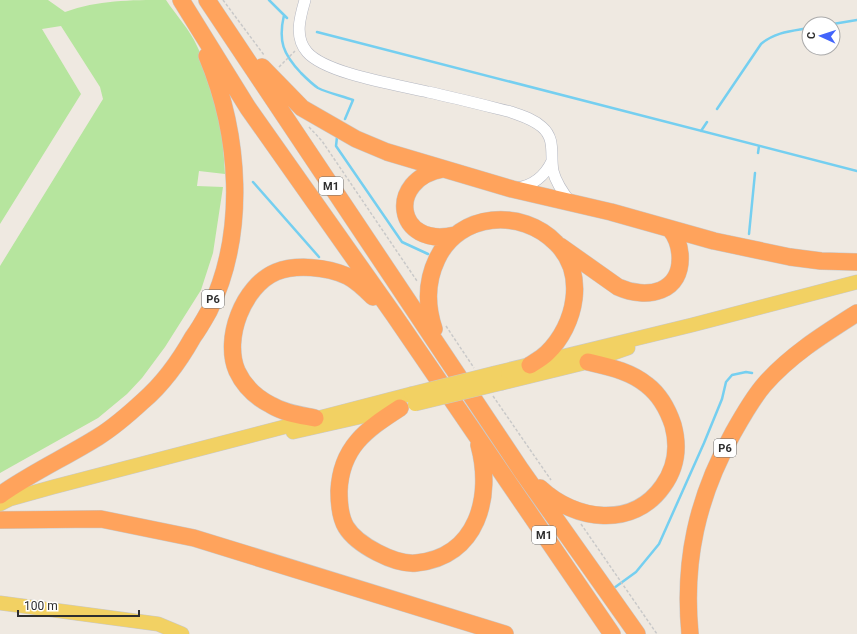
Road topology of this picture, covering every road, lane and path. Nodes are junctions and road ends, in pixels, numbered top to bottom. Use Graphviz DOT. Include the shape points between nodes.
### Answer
graph roads {
  1 [pos="207,0"];
  2 [pos="223,0"];
  3 [pos="305,0"];
  4 [pos="185,7"];
  5 [pos="223,24"];
  6 [pos="292,56"];
  7 [pos="266,59"];
  8 [pos="274,80"];
  9 [pos="306,123"];
  10 [pos="552,161"];
  11 [pos="443,169"];
  12 [pos="512,189"];
  13 [pos="571,202"];
  14 [pos="670,228"];
  15 [pos="455,235"];
  16 [pos="557,243"];
  17 [pos="857,262"];
  18 [pos="857,282"];
  19 [pos="427,296"];
  20 [pos="857,313"];
  21 [pos="394,315"];
  22 [pos="444,323"];
  23 [pos="692,325"];
  24 [pos="440,347"];
  25 [pos="588,362"];
  26 [pos="530,365"];
  27 [pos="475,369"];
  28 [pos="498,378"];
  29 [pos="492,395"];
  30 [pos="409,402"];
  31 [pos="314,418"];
  32 [pos="476,435"];
  33 [pos="223,444"];
  34 [pos="521,470"];
  35 [pos="554,484"];
  36 [pos="0,495"];
  37 [pos="0,504"];
  38 [pos="571,510"];
  39 [pos="0,520"];
  40 [pos="0,604"];
  41 [pos="182,634"];
  42 [pos="505,634"];
  43 [pos="612,634"];
  44 [pos="637,634"];
  45 [pos="657,634"];
  46 [pos="690,634"];
  1 -- 5 [label="highway, М1"];
  2 -- 7 [label="path"];
  3 -- 10 [label="street" via="299,18 302,43 307,52 318,61 338,69 511,112 529,119 542,127 549,136 553,147"];
  4 -- 21 [label="highway, М1" via="248,108"];
  4 -- 36 [label="highway, Р6" via="212,67 227,115 235,174 233,225 224,268 209,311 184,354 144,401 99,436"];
  5 -- 8 [label="highway"];
  5 -- 24 [label="highway, М1"];
  6 -- 8 [label="path" via="276,69 280,74"];
  8 -- 11 [label="highway" via="302,108 335,128 387,152"];
  9 -- 19 [label="path" via="322,141"];
  10 -- 12 [label="street" via="537,180"];
  10 -- 13 [label="street" via="556,182"];
  11 -- 12 [label="highway"];
  11 -- 15 [label="highway, Р6" via="430,172 414,182 407,193 405,213 414,230 422,235 442,238"];
  12 -- 13 [label="highway"];
  13 -- 14 [label="highway"];
  14 -- 16 [label="highway, Р6" via="679,246 680,260 676,276 668,286 644,294 618,287"];
  14 -- 17 [label="highway" via="790,257"];
  15 -- 16 [label="highway, Р6" via="474,224 495,220 510,221 525,224"];
  15 -- 19 [label="highway, Р6" via="445,245 434,264"];
  16 -- 26 [label="highway, Р6" via="573,276 574,302 570,318 556,343 547,354"];
  18 -- 23 [label="main road, Р6"];
  19 -- 24 [label="highway, Р6"];
  20 -- 46 [label="highway, Р6" via="793,356 764,385 743,414 721,455 707,487 694,530 689,570"];
  21 -- 31 [label="highway, Р6" via="355,281 333,271 287,269 275,272 256,287 243,307 234,335 234,360 237,372 255,394 272,406 287,413"];
  21 -- 32 [label="highway, М1"];
  22 -- 27 [label="path"];
  23 -- 25 [label="main road, Р6"];
  23 -- 26 [label="main road, Р6"];
  24 -- 34 [label="highway, М1"];
  25 -- 28 [label="main road, Р6"];
  25 -- 38 [label="highway, Р6" via="617,368 647,384 656,392 671,420 677,444 676,458 674,468 665,484 641,507 616,515"];
  26 -- 28 [label="main road, Р6"];
  28 -- 30 [label="main road, Р6, bridge"];
  29 -- 35 [label="path"];
  30 -- 31 [label="main road, Р6"];
  30 -- 32 [label="highway, Р6" via="378,422 358,440 345,461 340,476 340,508 346,526 356,539 385,556 415,564 431,561 446,555 472,530 482,503 483,487 484,463"];
  30 -- 33 [label="main road, Р6" via="308,430"];
  31 -- 33 [label="main road, Р6"];
  32 -- 43 [label="highway, М1"];
  33 -- 37 [label="main road, Р6" via="53,487"];
  34 -- 38 [label="highway, Р6" via="555,500"];
  34 -- 44 [label="highway, М1"];
  38 -- 45 [label="path"];
  39 -- 42 [label="highway" via="101,519 194,538"];
  40 -- 41 [label="main road" via="158,624"];
}
